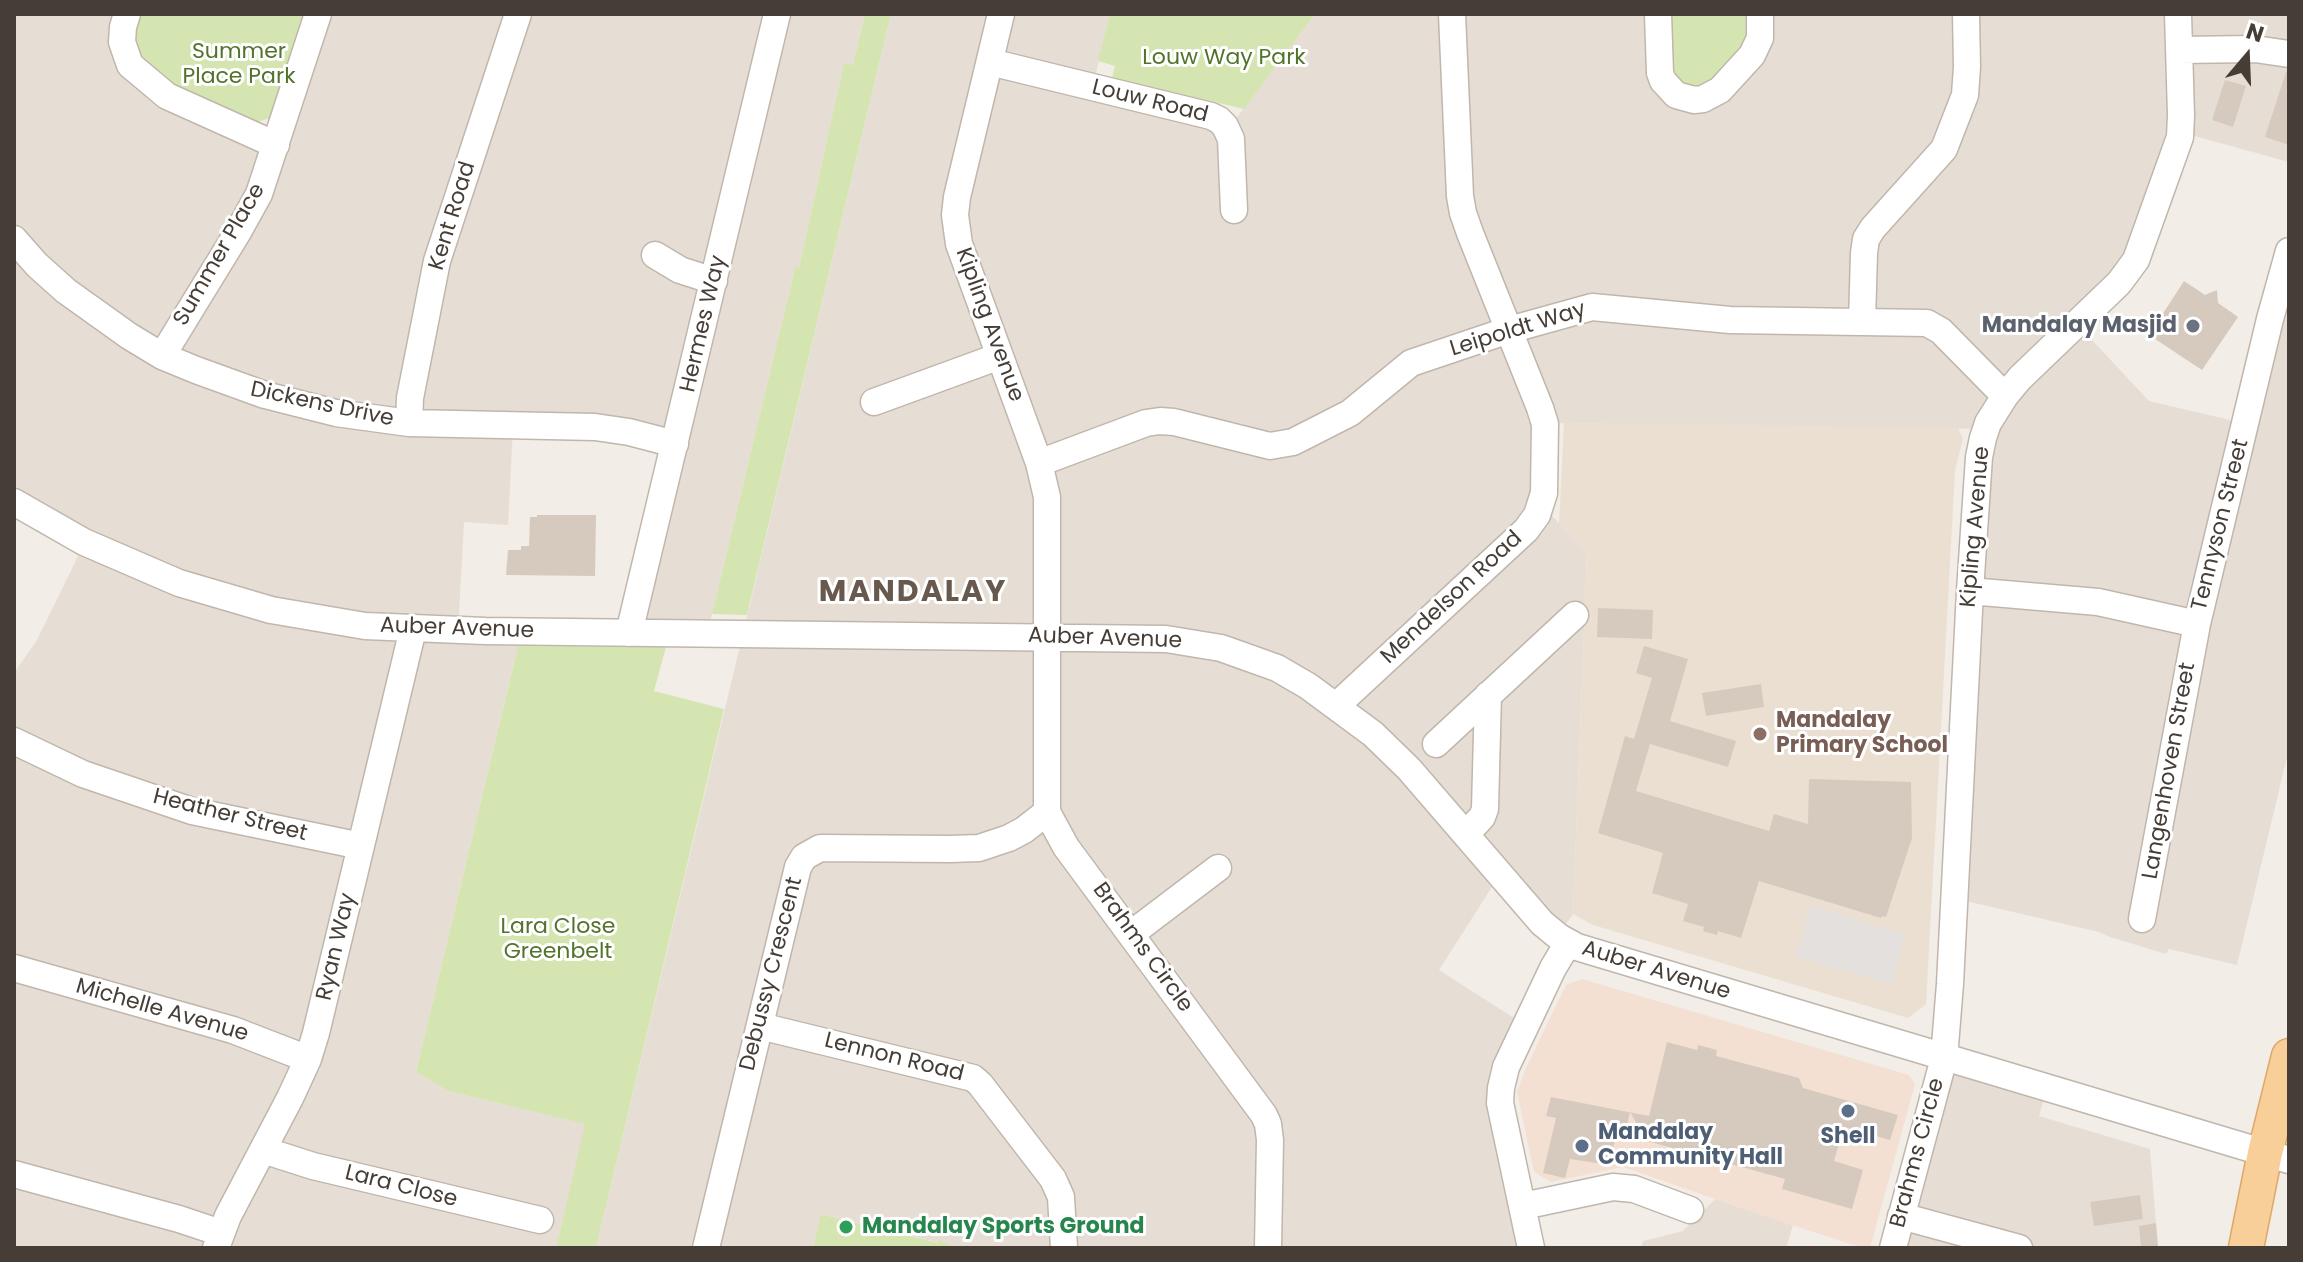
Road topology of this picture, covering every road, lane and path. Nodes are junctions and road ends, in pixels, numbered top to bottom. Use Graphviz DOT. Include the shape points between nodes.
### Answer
graph roads {
  1 [pos="127,14"];
  2 [pos="318,14"];
  3 [pos="518,14"];
  4 [pos="777,14"];
  5 [pos="1001,14"];
  6 [pos="1452,14"];
  7 [pos="1658,14"];
  8 [pos="1760,14"];
  9 [pos="1966,14"];
  10 [pos="2178,14"];
  11 [pos="2179,50"];
  12 [pos="2289,54"];
  13 [pos="990,62"];
  14 [pos="276,145"];
  15 [pos="1234,210"];
  16 [pos="14,239"];
  17 [pos="2289,251"];
  18 [pos="655,255"];
  19 [pos="714,281"];
  20 [pos="1862,322"];
  21 [pos="1509,330"];
  22 [pos="162,356"];
  23 [pos="1000,356"];
  24 [pos="2005,396"];
  25 [pos="874,402"];
  26 [pos="409,423"];
  27 [pos="675,444"];
  28 [pos="1039,463"];
  29 [pos="14,502"];
  30 [pos="1970,591"];
  31 [pos="1575,615"];
  32 [pos="2197,624"];
  33 [pos="413,629"];
  34 [pos="629,633"];
  35 [pos="1046,637"];
  36 [pos="1488,695"];
  37 [pos="1336,706"];
  38 [pos="14,741"];
  39 [pos="1436,744"];
  40 [pos="1047,812"];
  41 [pos="1466,834"];
  42 [pos="361,846"];
  43 [pos="1218,868"];
  44 [pos="2142,919"];
  45 [pos="1131,934"];
  46 [pos="1568,943"];
  47 [pos="14,968"];
  48 [pos="760,1026"];
  49 [pos="2289,1056"];
  50 [pos="1944,1058"];
  51 [pos="308,1059"];
  52 [pos="263,1150"];
  53 [pos="2277,1157"];
  54 [pos="14,1174"];
  55 [pos="1523,1206"];
  56 [pos="1690,1210"];
  57 [pos="1901,1216"];
  58 [pos="540,1220"];
  59 [pos="218,1240"];
  60 [pos="706,1248"];
  61 [pos="1064,1248"];
  62 [pos="1268,1248"];
  63 [pos="1531,1248"];
  64 [pos="1893,1248"];
  65 [pos="2019,1248"];
  66 [pos="2246,1248"];
  1 -- 14 [label="street" via="122,42 130,65 167,96"];
  2 -- 14 [label="street, Summer Place"];
  3 -- 26 [label="street, Kent Road" via="437,261"];
  4 -- 19 [label="street, Hermes Way"];
  5 -- 13 [label="street, Kipling Avenue"];
  6 -- 21 [label="street, Mendelson Road" via="1460,196"];
  7 -- 8 [label="street" via="1663,81 1676,95 1694,100 1720,90 1752,55 1760,38"];
  9 -- 20 [label="street" via="1965,95 1944,149 1866,239"];
  10 -- 11 [label="street, Kipling Avenue"];
  11 -- 12 [label="street"];
  11 -- 24 [label="street, Kipling Avenue" via="2180,137 2136,260"];
  13 -- 15 [label="street, Louw Road" via="1219,120 1231,139"];
  13 -- 23 [label="street, Kipling Avenue" via="955,215 959,244"];
  14 -- 22 [label="street, Summer Place" via="251,208"];
  16 -- 22 [label="street, Dickens Drive" via="66,291"];
  17 -- 32 [label="street, Tennyson Street"];
  18 -- 19 [label="street"];
  19 -- 27 [label="street, Hermes Way"];
  20 -- 21 [label="street, Leipoldt Way" via="1730,320 1592,307"];
  20 -- 24 [label="street, Leipoldt Way" via="1932,325"];
  21 -- 28 [label="street, Leipoldt Way" via="1411,363 1350,413 1293,442 1270,446 1160,421"];
  21 -- 37 [label="street, Mendelson Road" via="1545,424 1544,493 1537,515"];
  22 -- 26 [label="street, Dickens Drive" via="288,401"];
  23 -- 25 [label="street"];
  23 -- 28 [label="street, Kipling Avenue"];
  24 -- 30 [label="street, Kipling Avenue" via="1988,423 1979,457"];
  26 -- 27 [label="street, Dickens Drive" via="595,427"];
  27 -- 34 [label="street, Hermes Way"];
  28 -- 35 [label="street, Kipling Avenue" via="1048,514"];
  29 -- 33 [label="street, Auber Avenue" via="109,554 210,593 318,619"];
  30 -- 32 [label="street, Tennyson Street" via="2098,602"];
  30 -- 50 [label="street, Kipling Avenue"];
  31 -- 36 [label="street"];
  32 -- 44 [label="street, Langenhoven Street"];
  33 -- 34 [label="street, Auber Avenue"];
  33 -- 42 [label="street, Ryan Way"];
  34 -- 35 [label="street, Auber Avenue"];
  35 -- 37 [label="street, Auber Avenue" via="1166,639 1221,648 1277,668"];
  35 -- 40 [label="street, Brahms Circle"];
  36 -- 39 [label="street"];
  36 -- 41 [label="street" via="1485,809"];
  37 -- 41 [label="street, Auber Avenue" via="1409,769"];
  38 -- 42 [label="street, Heather Street" via="83,774 192,811"];
  40 -- 45 [label="street, Brahms Circle" via="1066,847"];
  40 -- 48 [label="street, Debussy Crescent" via="1009,838 979,848 826,847 808,852 798,867"];
  41 -- 46 [label="street, Auber Avenue" via="1542,923"];
  42 -- 51 [label="street, Ryan Way"];
  43 -- 45 [label="street"];
  45 -- 62 [label="street, Brahms Circle" via="1268,1124"];
  46 -- 50 [label="street, Auber Avenue"];
  46 -- 55 [label="street" via="1503,1078 1500,1103"];
  47 -- 51 [label="street, Michelle Avenue" via="233,1030"];
  48 -- 60 [label="street, Debussy Crescent"];
  48 -- 61 [label="street, Lennon Road" via="973,1078 1053,1179 1061,1197"];
  49 -- 53 [label="main road"];
  50 -- 53 [label="street, Auber Avenue"];
  50 -- 57 [label="street, Brahms Circle"];
  51 -- 52 [label="street, Ryan Way"];
  52 -- 58 [label="street, Lara Close"];
  52 -- 59 [label="street, Ryan Way"];
  53 -- 66 [label="main road"];
  54 -- 59 [label="street" via="179,1219"];
  55 -- 56 [label="street" via="1613,1187 1634,1189"];
  55 -- 63 [label="street"];
  57 -- 64 [label="street, Brahms Circle"];
  57 -- 65 [label="street"];
}
